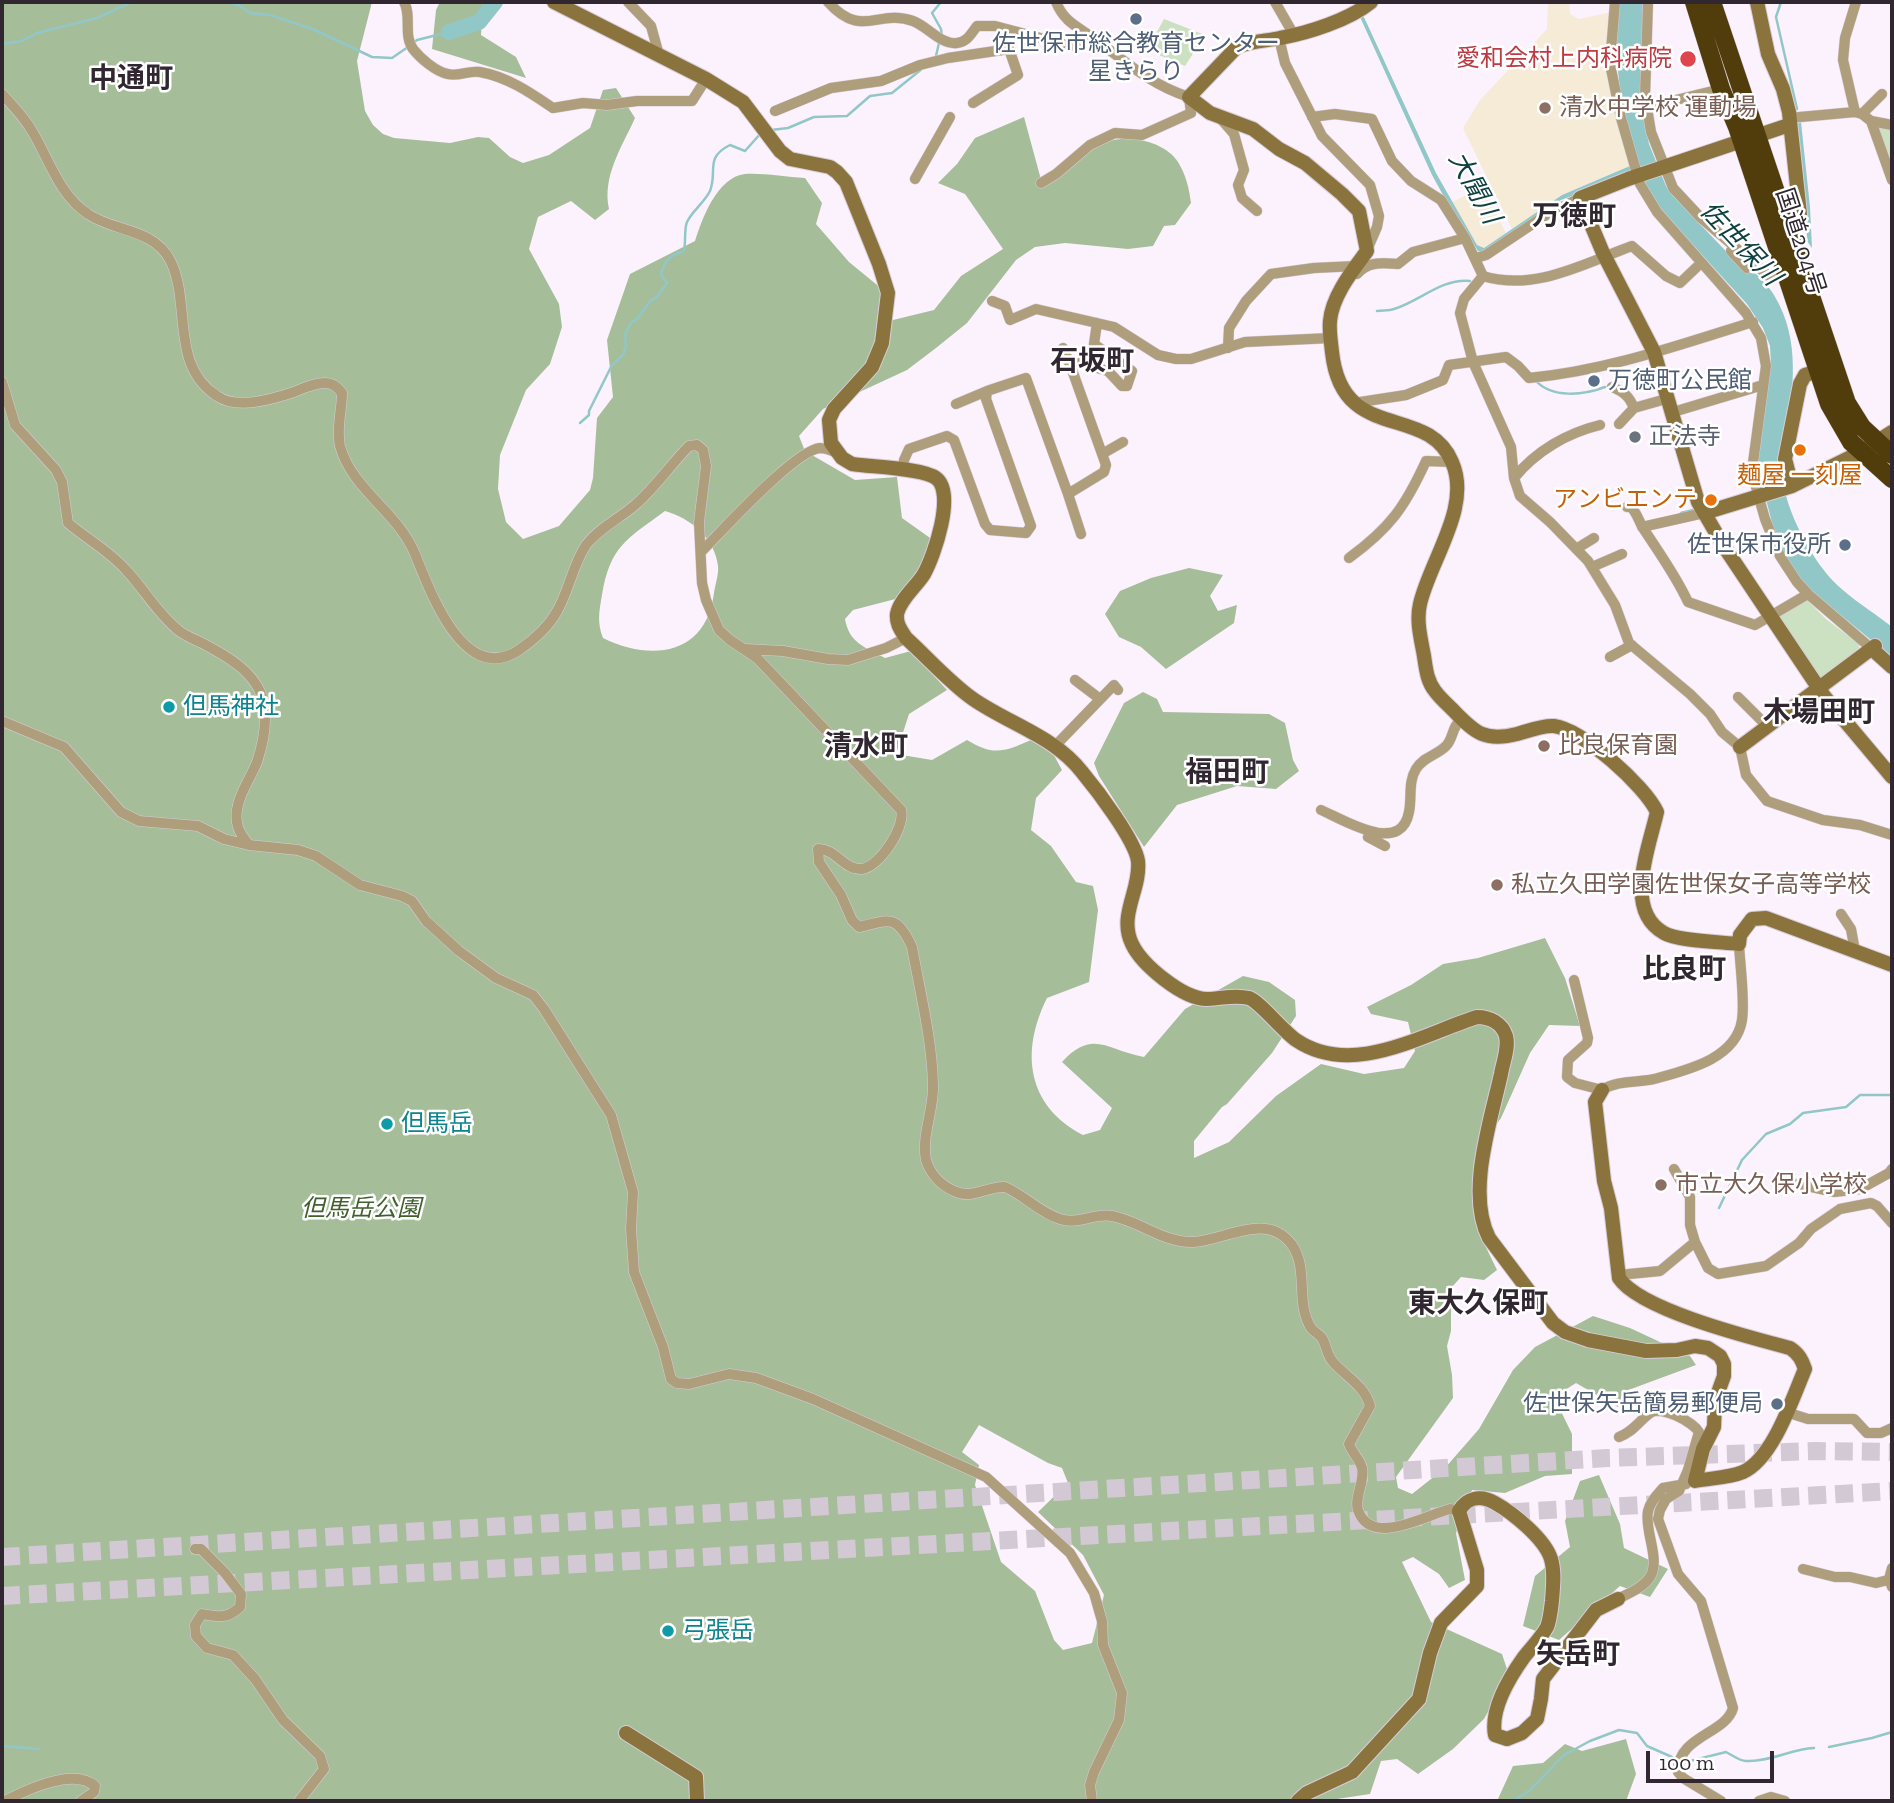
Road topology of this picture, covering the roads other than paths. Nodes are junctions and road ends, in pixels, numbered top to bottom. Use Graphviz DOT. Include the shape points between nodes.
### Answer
graph roads {
  1 [pos="404,2"];
  2 [pos="554,2"];
  3 [pos="628,2"];
  4 [pos="828,2"];
  5 [pos="1056,2"];
  6 [pos="1275,2"];
  7 [pos="1371,2"];
  8 [pos="1615,2"];
  9 [pos="1648,2"];
  10 [pos="1694,2"];
  11 [pos="1712,2"];
  12 [pos="1856,2"];
  13 [pos="1760,3"];
  14 [pos="1092,37"];
  15 [pos="1287,37"];
  16 [pos="659,55"];
  17 [pos="706,79"];
  18 [pos="1721,89"];
  19 [pos="2,94"];
  20 [pos="1882,94"];
  21 [pos="1189,97"];
  22 [pos="973,103"];
  23 [pos="1647,107"];
  24 [pos="775,111"];
  25 [pos="1218,116"];
  26 [pos="1862,116"];
  27 [pos="950,117"];
  28 [pos="1312,117"];
  29 [pos="1789,121"];
  30 [pos="1892,125"];
  31 [pos="1750,139"];
  32 [pos="1664,167"];
  33 [pos="1636,170"];
  34 [pos="915,179"];
  35 [pos="1892,180"];
  36 [pos="1041,183"];
  37 [pos="1580,198"];
  38 [pos="1257,211"];
  39 [pos="1787,221"];
  40 [pos="1465,238"];
  41 [pos="1727,242"];
  42 [pos="1367,251"];
  43 [pos="1605,257"];
  44 [pos="1476,258"];
  45 [pos="1701,263"];
  46 [pos="1356,266"];
  47 [pos="1747,268"];
  48 [pos="1785,275"];
  49 [pos="1483,276"];
  50 [pos="1348,279"];
  51 [pos="992,301"];
  52 [pos="1753,322"];
  53 [pos="1097,323"];
  54 [pos="1331,338"];
  55 [pos="1063,348"];
  56 [pos="1228,348"];
  57 [pos="1654,352"];
  58 [pos="1473,362"];
  59 [pos="1071,368"];
  60 [pos="1818,371"];
  61 [pos="2,382"];
  62 [pos="1763,386"];
  63 [pos="1612,387"];
  64 [pos="987,391"];
  65 [pos="1354,403"];
  66 [pos="956,404"];
  67 [pos="1668,406"];
  68 [pos="1634,408"];
  69 [pos="1619,424"];
  70 [pos="1600,425"];
  71 [pos="1886,436"];
  72 [pos="1123,442"];
  73 [pos="836,452"];
  74 [pos="1861,452"];
  75 [pos="1102,454"];
  76 [pos="1892,455"];
  77 [pos="1452,462"];
  78 [pos="903,470"];
  79 [pos="1514,478"];
  80 [pos="1892,479"];
  81 [pos="1789,487"];
  82 [pos="1068,494"];
  83 [pos="1763,496"];
  84 [pos="1627,507"];
  85 [pos="1704,513"];
  86 [pos="1642,527"];
  87 [pos="1081,534"];
  88 [pos="1594,538"];
  89 [pos="1576,549"];
  90 [pos="701,552"];
  91 [pos="1622,554"];
  92 [pos="1349,558"];
  93 [pos="1592,567"];
  94 [pos="1808,594"];
  95 [pos="1771,616"];
  96 [pos="906,638"];
  97 [pos="1632,645"];
  98 [pos="1874,647"];
  99 [pos="745,649"];
  100 [pos="1610,657"];
  101 [pos="1892,667"];
  102 [pos="1075,680"];
  103 [pos="1819,689"];
  104 [pos="1118,690"];
  105 [pos="1738,697"];
  106 [pos="1100,699"];
  107 [pos="1462,719"];
  108 [pos="2,721"];
  109 [pos="1768,727"];
  110 [pos="1055,746"];
  111 [pos="1740,747"];
  112 [pos="1892,777"];
  113 [pos="1321,810"];
  114 [pos="1370,831"];
  115 [pos="1892,835"];
  116 [pos="249,845"];
  117 [pos="1385,846"];
  118 [pos="1841,914"];
  119 [pos="1739,944"];
  120 [pos="1855,951"];
  121 [pos="1892,965"];
  122 [pos="1574,980"];
  123 [pos="1602,1090"];
  124 [pos="1892,1168"];
  125 [pos="1674,1169"];
  126 [pos="1798,1184"];
  127 [pos="1892,1223"];
  128 [pos="1695,1242"];
  129 [pos="1619,1275"];
  130 [pos="1786,1412"];
  131 [pos="1892,1428"];
  132 [pos="1619,1437"];
  133 [pos="1688,1483"];
  134 [pos="1459,1511"];
  135 [pos="195,1549"];
  136 [pos="1892,1568"];
  137 [pos="1803,1569"];
  138 [pos="1891,1582"];
  139 [pos="1618,1599"];
  140 [pos="626,1733"];
  141 [pos="5,1801"];
  142 [pos="82,1801"];
  143 [pos="299,1801"];
  144 [pos="697,1801"];
  145 [pos="1092,1801"];
  146 [pos="1298,1801"];
  147 [pos="1721,1801"];
  148 [pos="1759,1801"];
  149 [pos="1786,1801"];
  1 -- 17 [label="street" via="411,47 432,66 449,75 480,72 523,88 553,108 692,101"];
  2 -- 16 [label="street"];
  3 -- 16 [label="street" via="651,26"];
  4 -- 14 [label="street" via="858,23 895,18 913,21 955,44 967,40 977,26 995,26 1071,46"];
  5 -- 14 [label="street" via="1070,24"];
  6 -- 15 [label="street"];
  7 -- 15 [label="street" via="1358,13"];
  8 -- 33 [label="street" via="1610,64"];
  9 -- 23 [label="street"];
  10 -- 18 [label="highway, 国道204号"];
  11 -- 31 [label="highway, 国道204号"];
  12 -- 26 [label="street" via="1843,60"];
  13 -- 29 [label="street" via="1768,54 1783,89"];
  14 -- 21 [label="street" via="1150,81"];
  15 -- 21 [label="street" via="1237,47"];
  15 -- 28 [label="street" via="1285,63"];
  16 -- 17 [label="street"];
  17 -- 73 [label="street" via="743,102 790,159 837,172 846,182 879,264 888,293 882,343 872,367 829,420"];
  18 -- 23 [label="street"];
  18 -- 31 [label="highway, 国道204号"];
  19 -- 90 [label="street" via="23,116 64,190 88,214 154,241 168,256 176,274 189,360 202,383 217,397 244,403 324,383 342,393 340,444 347,466 399,527 440,611 478,655 504,657 528,644 555,616 587,545 608,523 635,506 689,446 697,445 703,450 706,466 699,522"];
  20 -- 26 [label="street"];
  21 -- 25 [label="street"];
  21 -- 36 [label="street" via="1191,113 1142,135 1115,133 1090,145"];
  22 -- 24 [label="street" via="1018,75 1009,50 937,61 881,81 831,88"];
  23 -- 32 [label="street"];
  25 -- 38 [label="street" via="1238,146 1244,170 1238,185 1242,198"];
  25 -- 42 [label="street" via="1253,129 1342,194 1359,211"];
  26 -- 29 [label="street"];
  26 -- 30 [label="street"];
  26 -- 35 [label="street"];
  27 -- 34 [label="street"];
  28 -- 40 [label="street" via="1335,114 1373,119 1392,161 1410,181 1441,200"];
  28 -- 42 [label="street" via="1322,136 1370,185 1379,216"];
  29 -- 31 [label="street"];
  29 -- 39 [label="street" via="1800,214"];
  31 -- 32 [label="street"];
  31 -- 39 [label="highway, 国道204号"];
  31 -- 48 [label="highway, 国道204号"];
  32 -- 33 [label="street"];
  32 -- 41 [label="street" via="1673,188"];
  33 -- 37 [label="street"];
  33 -- 45 [label="street" via="1657,212"];
  37 -- 43 [label="street"];
  37 -- 44 [label="street"];
  39 -- 71 [label="highway, 国道204号" via="1847,403 1862,426"];
  40 -- 44 [label="street"];
  40 -- 50 [label="street" via="1413,252 1398,264 1363,267 1352,281"];
  41 -- 47 [label="street"];
  41 -- 48 [label="street" via="1770,277"];
  42 -- 46 [label="street"];
  43 -- 45 [label="street" via="1632,246 1680,283"];
  43 -- 49 [label="street" via="1546,278"];
  43 -- 57 [label="street"];
  44 -- 49 [label="street"];
  45 -- 52 [label="street"];
  46 -- 50 [label="street"];
  46 -- 56 [label="street" via="1271,274 1229,328"];
  48 -- 60 [label="highway, 国道204号"];
  49 -- 58 [label="street" via="1464,299 1460,313"];
  50 -- 54 [label="street" via="1330,319"];
  51 -- 53 [label="street" via="1005,306 1010,320 1036,309"];
  52 -- 57 [label="street"];
  52 -- 62 [label="street" via="1766,366"];
  53 -- 56 [label="street" via="1114,327 1158,355 1176,359"];
  53 -- 59 [label="street" via="1094,344 1132,371 1124,391 1108,371 1079,363"];
  54 -- 56 [label="street" via="1245,342"];
  54 -- 65 [label="street" via="1334,368 1343,391"];
  55 -- 59 [label="street"];
  57 -- 58 [label="street" via="1597,368 1529,378 1506,358"];
  57 -- 67 [label="street"];
  58 -- 65 [label="street" via="1449,365 1443,380 1406,395"];
  58 -- 79 [label="street" via="1511,447"];
  59 -- 75 [label="street"];
  60 -- 74 [label="highway, 国道204号" via="1829,404"];
  60 -- 81 [label="street" via="1805,375 1800,384 1785,459"];
  61 -- 116 [label="street" via="15,425 62,482 68,523 127,570 180,632 230,658 259,690 264,737 239,801 237,826"];
  62 -- 67 [label="street"];
  62 -- 83 [label="street" via="1753,463 1754,480"];
  63 -- 68 [label="street" via="1623,391"];
  64 -- 66 [label="street"];
  64 -- 78 [label="street" via="1031,526 1026,533 990,530 985,524 954,440 947,436 909,449"];
  64 -- 82 [label="street" via="1026,377"];
  65 -- 77 [label="street" via="1427,433"];
  67 -- 68 [label="street"];
  67 -- 85 [label="street"];
  68 -- 69 [label="street"];
  70 -- 79 [label="street" via="1549,445"];
  71 -- 74 [label="street"];
  71 -- 76 [label="highway, 国道204号"];
  72 -- 75 [label="street"];
  73 -- 78 [label="street" via="852,464"];
  73 -- 90 [label="street" via="820,448 807,453"];
  74 -- 80 [label="highway, 国道204号"];
  74 -- 81 [label="street"];
  75 -- 82 [label="street" via="1104,472"];
  77 -- 92 [label="street" via="1426,461 1394,520"];
  77 -- 107 [label="street" via="1457,503 1420,603 1419,619 1428,680"];
  78 -- 96 [label="street" via="938,479 945,492 945,513 928,565 898,609 899,628"];
  79 -- 89 [label="street" via="1520,496"];
  81 -- 83 [label="street"];
  82 -- 87 [label="street"];
  83 -- 85 [label="street"];
  83 -- 94 [label="street" via="1765,519 1780,556"];
  84 -- 86 [label="street" via="1636,512"];
  85 -- 86 [label="street"];
  85 -- 95 [label="street"];
  86 -- 95 [label="street" via="1672,569 1688,602 1755,625"];
  88 -- 89 [label="street"];
  89 -- 93 [label="street"];
  90 -- 99 [label="street" via="704,591 714,620 719,630"];
  91 -- 93 [label="street"];
  93 -- 97 [label="street"];
  94 -- 95 [label="street"];
  94 -- 98 [label="street"];
  95 -- 103 [label="street"];
  96 -- 99 [label="street" via="848,660"];
  96 -- 110 [label="street" via="973,699"];
  97 -- 100 [label="street"];
  97 -- 111 [label="street" via="1690,694"];
  98 -- 101 [label="street"];
  98 -- 103 [label="street"];
  99 -- 134 [label="street" via="901,810 901,828 871,866 852,867 825,848 818,849 817,855 859,927 880,920 895,924 912,947 932,1056 934,1088 925,1156 929,1169 957,1193 969,1196 1005,1186 1062,1220 1110,1216 1166,1238 1191,1242 1247,1228 1282,1236 1298,1257 1311,1329 1323,1339 1325,1353 1367,1396 1370,1406 1349,1444 1362,1465 1357,1509 1364,1522 1374,1528 1391,1528 1450,1508"];
  102 -- 106 [label="street"];
  103 -- 109 [label="street"];
  103 -- 112 [label="street"];
  104 -- 106 [label="street" via="1114,685"];
  105 -- 109 [label="street"];
  106 -- 110 [label="street"];
  107 -- 114 [label="street" via="1444,749 1423,759 1415,769 1408,816 1402,825 1388,834"];
  107 -- 119 [label="street" via="1488,737 1552,726 1583,738 1644,791 1657,813 1642,881 1641,903 1647,918 1664,933 1677,937"];
  108 -- 116 [label="street" via="64,747 121,812 139,821 198,827"];
  109 -- 111 [label="street"];
  110 -- 133 [label="street" via="1083,772 1138,860 1126,921 1132,944 1151,969 1183,992 1205,999 1233,995 1252,999 1297,1041 1348,1056 1369,1055 1477,1017 1500,1026 1507,1047 1485,1143 1483,1225 1539,1305 1565,1332 1646,1351 1695,1346 1720,1356 1724,1376 1714,1427"];
  111 -- 115 [label="street" via="1746,775 1767,801"];
  113 -- 114 [label="street"];
  114 -- 117 [label="street" via="1370,840"];
  116 -- 145 [label="street" via="316,856 360,885 412,901 426,921 459,950 496,978 533,995 613,1123 633,1192 634,1272 671,1379 689,1384 729,1374 756,1378 837,1410 986,1477 1070,1553 1094,1592 1103,1645 1122,1693 1119,1720 1090,1785"];
  118 -- 120 [label="street" via="1852,929"];
  119 -- 120 [label="street" via="1745,926 1759,917"];
  119 -- 123 [label="street" via="1742,1018 1731,1047 1685,1070 1612,1083"];
  120 -- 121 [label="street"];
  122 -- 123 [label="street" via="1588,1038 1568,1060 1567,1077"];
  123 -- 129 [label="street" via="1595,1102"];
  124 -- 126 [label="street" via="1860,1189 1834,1192"];
  125 -- 128 [label="street" via="1690,1197"];
  127 -- 128 [label="street" via="1871,1203 1840,1209 1766,1266 1718,1274 1708,1268"];
  128 -- 129 [label="street" via="1660,1271"];
  129 -- 130 [label="street" via="1636,1295 1798,1353 1805,1370"];
  130 -- 131 [label="street" via="1808,1419 1854,1419 1867,1433"];
  130 -- 133 [label="street" via="1755,1464 1743,1472"];
  132 -- 133 [label="street" via="1631,1433 1656,1411 1692,1424 1699,1432"];
  133 -- 139 [label="street" via="1663,1488 1652,1501 1648,1518 1652,1575"];
  133 -- 147 [label="street" via="1666,1499 1658,1519 1678,1574 1701,1601 1733,1708 1731,1715 1694,1741 1680,1758 1678,1772"];
  134 -- 139 [label="street" via="1464,1502 1476,1498 1502,1507 1531,1531 1550,1555 1553,1569 1547,1627 1503,1695 1493,1723 1495,1735 1507,1739 1537,1719 1543,1679 1596,1610"];
  134 -- 146 [label="street" via="1477,1570 1477,1586 1441,1623 1419,1699 1352,1772"];
  135 -- 143 [label="street" via="201,1549 241,1594 240,1606 233,1614 224,1618 202,1614 195,1625 196,1636 207,1648 233,1655 283,1720 320,1756 324,1769"];
  136 -- 138 [label="street"];
  137 -- 138 [label="street"];
  140 -- 144 [label="street" via="696,1776"];
  141 -- 142 [label="street" via="38,1786 75,1778 94,1786"];
  148 -- 149 [label="street" via="1771,1797"];
}
